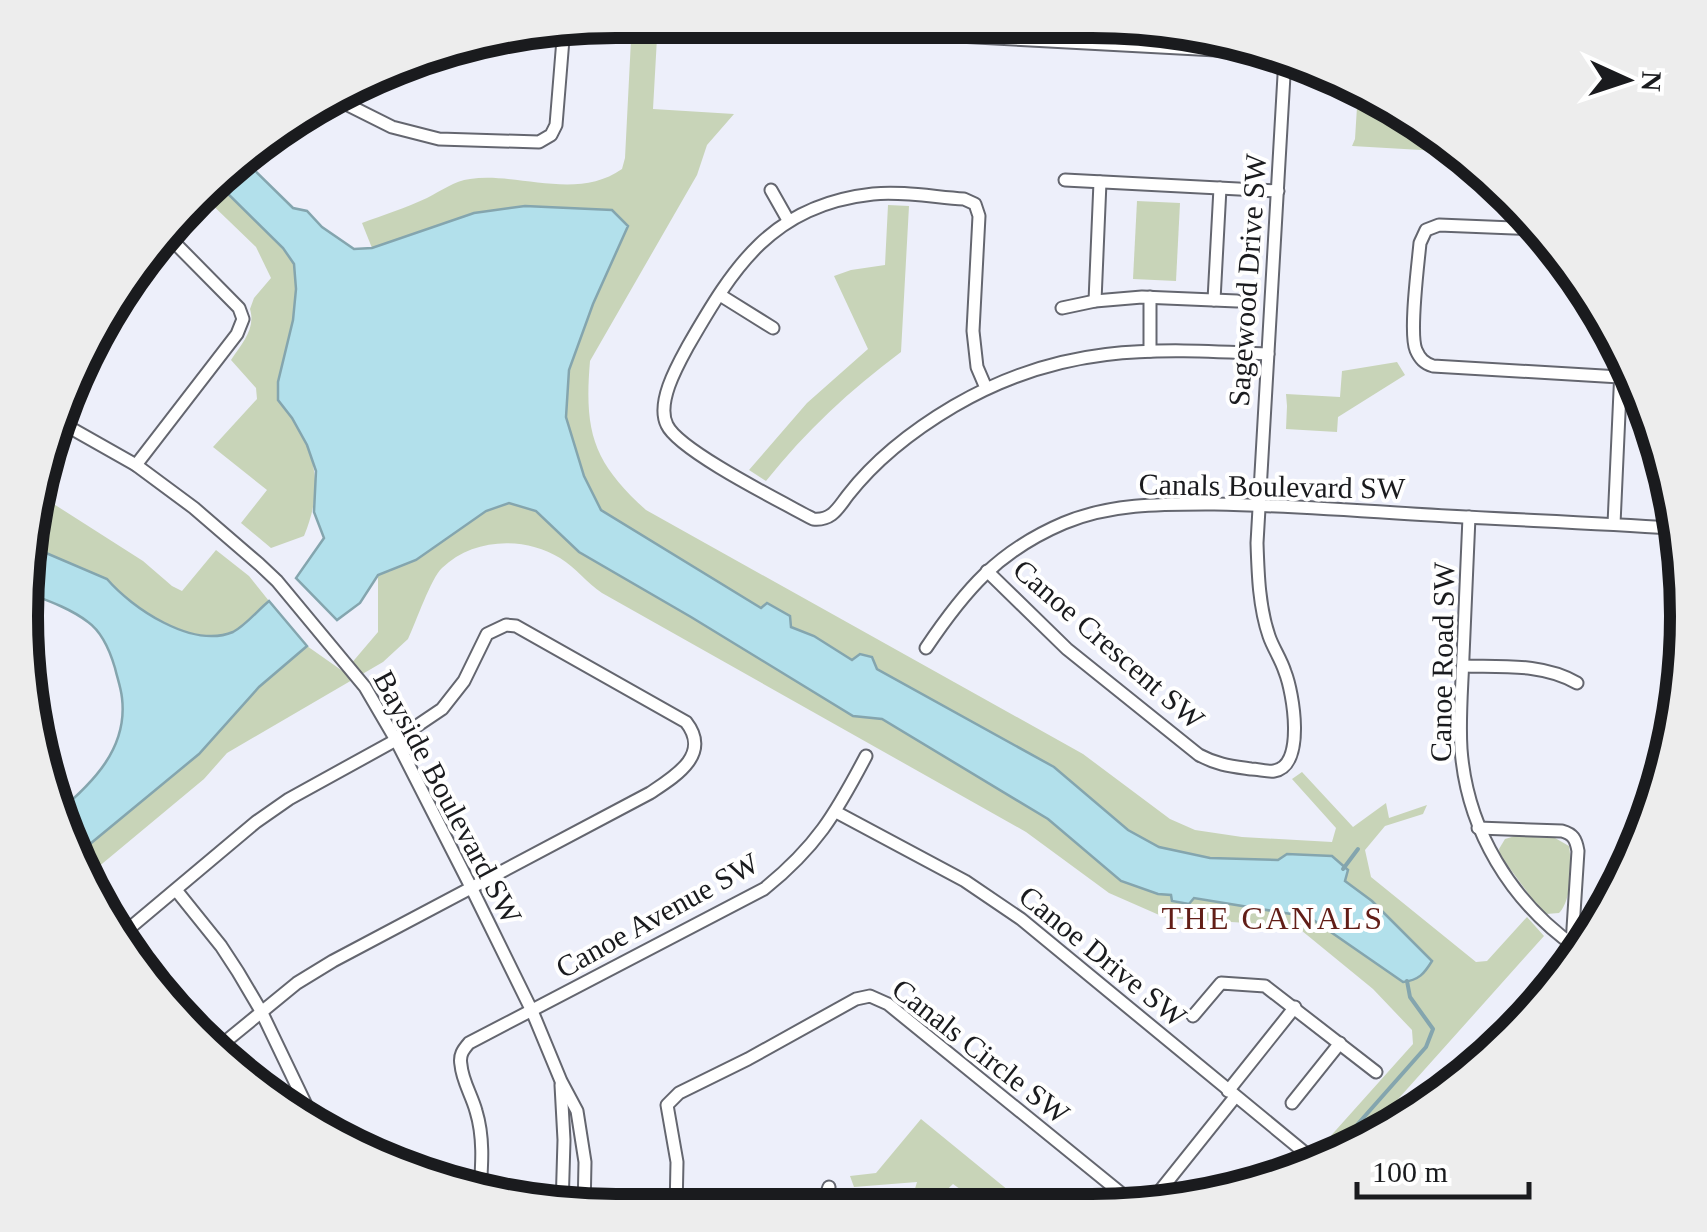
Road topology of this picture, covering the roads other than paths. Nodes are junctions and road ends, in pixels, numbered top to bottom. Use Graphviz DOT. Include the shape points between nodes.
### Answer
graph roads {
  1 [pos="1009,38"];
  2 [pos="1121,39"];
  3 [pos="563,40"];
  4 [pos="1120,44"];
  5 [pos="1204,49"];
  6 [pos="1284,71"];
  7 [pos="347,104"];
  8 [pos="1064,180"];
  9 [pos="1100,182"];
  10 [pos="1220,188"];
  11 [pos="771,190"];
  12 [pos="1278,192"];
  13 [pos="788,220"];
  14 [pos="1520,228"];
  15 [pos="175,243"];
  16 [pos="720,295"];
  17 [pos="1150,297"];
  18 [pos="1214,300"];
  19 [pos="1095,301"];
  20 [pos="1237,301"];
  21 [pos="1062,308"];
  22 [pos="773,328"];
  23 [pos="1150,350"];
  24 [pos="1268,354"];
  25 [pos="1615,373"];
  26 [pos="1620,382"];
  27 [pos="986,388"];
  28 [pos="69,427"];
  29 [pos="136,465"];
  30 [pos="1258,504"];
  31 [pos="1469,517"];
  32 [pos="1614,524"];
  33 [pos="1663,527"];
  34 [pos="987,571"];
  35 [pos="926,648"];
  36 [pos="1462,666"];
  37 [pos="1577,682"];
  38 [pos="396,740"];
  39 [pos="866,756"];
  40 [pos="836,812"];
  41 [pos="1478,828"];
  42 [pos="471,887"];
  43 [pos="176,890"];
  44 [pos="130,928"];
  45 [pos="1575,931"];
  46 [pos="1569,942"];
  47 [pos="1296,1007"];
  48 [pos="261,1011"];
  49 [pos="532,1011"];
  50 [pos="1193,1016"];
  51 [pos="225,1042"];
  52 [pos="1340,1043"];
  53 [pos="1376,1072"];
  54 [pos="561,1081"];
  55 [pos="1232,1094"];
  56 [pos="304,1103"];
  57 [pos="1292,1104"];
  58 [pos="1305,1153"];
  59 [pos="481,1178"];
  60 [pos="829,1186"];
  61 [pos="1160,1191"];
  62 [pos="562,1192"];
  63 [pos="584,1193"];
  64 [pos="1121,1193"];
  65 [pos="676,1194"];
  66 [pos="826,1194"];
  1 -- 4 [label="street"];
  2 -- 4 [label="street"];
  3 -- 7 [label="street" via="556,125 540,142 439,139 392,127"];
  4 -- 5 [label="street"];
  6 -- 12 [label="street, Sagewood Drive SW"];
  8 -- 9 [label="street"];
  9 -- 10 [label="street"];
  9 -- 19 [label="street"];
  10 -- 12 [label="street"];
  10 -- 18 [label="street"];
  11 -- 13 [label="street"];
  12 -- 24 [label="street, Sagewood Drive SW"];
  13 -- 16 [label="street"];
  13 -- 27 [label="street" via="874,194 976,204 973,331 976,367"];
  14 -- 25 [label="street" via="1426,230 1413,339 1420,358 1433,366"];
  15 -- 29 [label="street" via="240,308 243,319"];
  16 -- 22 [label="street"];
  16 -- 27 [label="street" via="675,369 666,394 667,426 687,446 813,519 832,516 880,461"];
  17 -- 18 [label="street"];
  17 -- 19 [label="street"];
  17 -- 23 [label="street"];
  18 -- 20 [label="street"];
  19 -- 21 [label="street"];
  23 -- 24 [label="street"];
  23 -- 27 [label="street" via="1084,356"];
  24 -- 30 [label="street, Sagewood Drive SW"];
  26 -- 32 [label="street"];
  28 -- 29 [label="street, Bayside Boulevard SW"];
  29 -- 38 [label="street, Bayside Boulevard SW" via="277,581 365,687"];
  30 -- 31 [label="street, Canals Boulevard SW"];
  30 -- 34 [label="street, Canals Boulevard SW" via="1108,510 1066,522"];
  30 -- 34 [label="street, Canoe Crescent SW" via="1259,587 1268,635 1293,697 1292,751 1274,771 1218,765 1199,755 1066,649"];
  31 -- 32 [label="street, Canals Boulevard SW"];
  31 -- 36 [label="street, Canoe Road SW"];
  32 -- 33 [label="street, Canals Boulevard SW"];
  34 -- 35 [label="street, Canals Boulevard SW"];
  36 -- 37 [label="street" via="1541,669"];
  36 -- 41 [label="street, Canoe Road SW" via="1462,751"];
  38 -- 42 [label="street, Bayside Boulevard SW"];
  38 -- 42 [label="street" via="442,709 487,634 506,626 692,730 690,762 672,778"];
  38 -- 43 [label="street" via="256,822"];
  39 -- 40 [label="street, Canoe Avenue SW"];
  40 -- 49 [label="street, Canoe Avenue SW" via="814,843 764,889"];
  40 -- 55 [label="street, Canoe Drive SW" via="1022,919"];
  41 -- 45 [label="street" via="1562,831 1576,840"];
  41 -- 46 [label="street, Canoe Road SW" via="1530,908"];
  42 -- 48 [label="street" via="333,961"];
  42 -- 49 [label="street, Bayside Boulevard SW"];
  43 -- 44 [label="street"];
  43 -- 48 [label="street"];
  47 -- 50 [label="street" via="1265,986 1222,983"];
  47 -- 52 [label="street"];
  47 -- 55 [label="street"];
  48 -- 51 [label="street"];
  48 -- 56 [label="street"];
  49 -- 54 [label="street, Bayside Boulevard SW"];
  49 -- 59 [label="street, Canoe Avenue SW" via="461,1054 481,1133"];
  52 -- 53 [label="street"];
  52 -- 57 [label="street"];
  54 -- 62 [label="street, Bayside Boulevard SW"];
  54 -- 63 [label="street, Bayside Boulevard SW" via="582,1132"];
  55 -- 58 [label="street, Canoe Drive SW"];
  55 -- 61 [label="street"];
  60 -- 66 [label="street"];
  64 -- 65 [label="street, Canals Circle SW" via="870,996 667,1105"];
}
